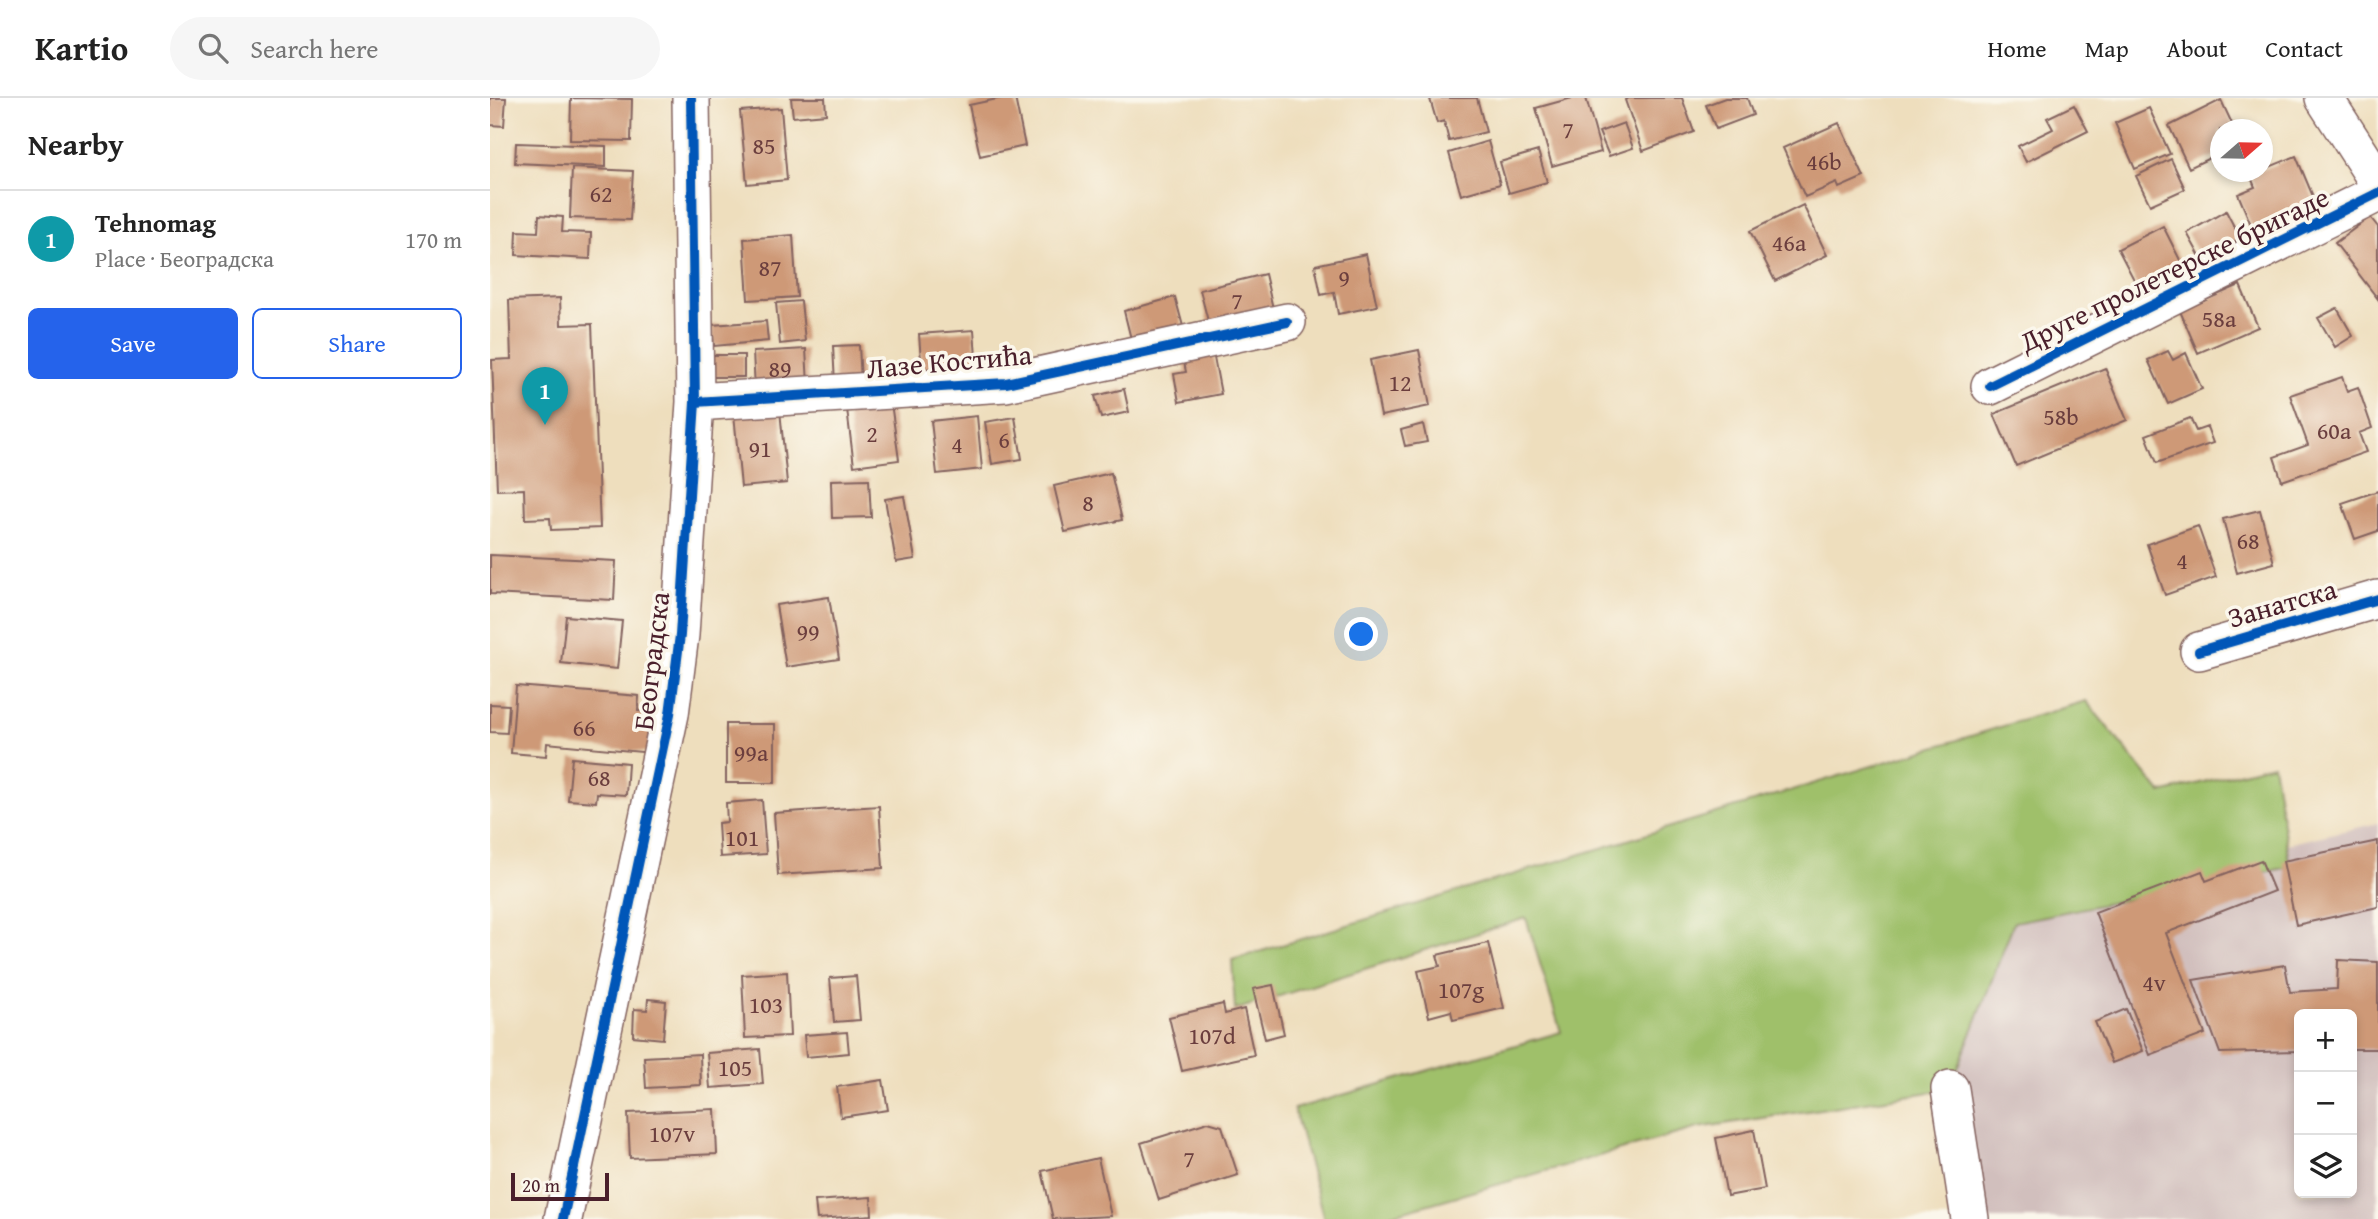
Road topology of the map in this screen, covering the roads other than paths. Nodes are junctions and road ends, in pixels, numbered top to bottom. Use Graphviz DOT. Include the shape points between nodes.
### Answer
graph roads {
  1 [pos="691,98"];
  2 [pos="2324,98"];
  3 [pos="2378,181"];
  4 [pos="2378,193"];
  5 [pos="1287,321"];
  6 [pos="1990,386"];
  7 [pos="695,401"];
  8 [pos="2378,599"];
  9 [pos="2199,651"];
  10 [pos="1950,1089"];
  11 [pos="563,1219"];
  12 [pos="1970,1219"];
  1 -- 7 [label="street, Београдска"];
  2 -- 3 [label="street"];
  4 -- 6 [label="street, Друге пролетерске бригаде"];
  5 -- 7 [label="street, Лазе Костића" via="1006,383"];
  7 -- 11 [label="street, Београдска" via="680,635 670,715"];
  8 -- 9 [label="street, Занатска"];
  10 -- 12 [label="street"];
}
